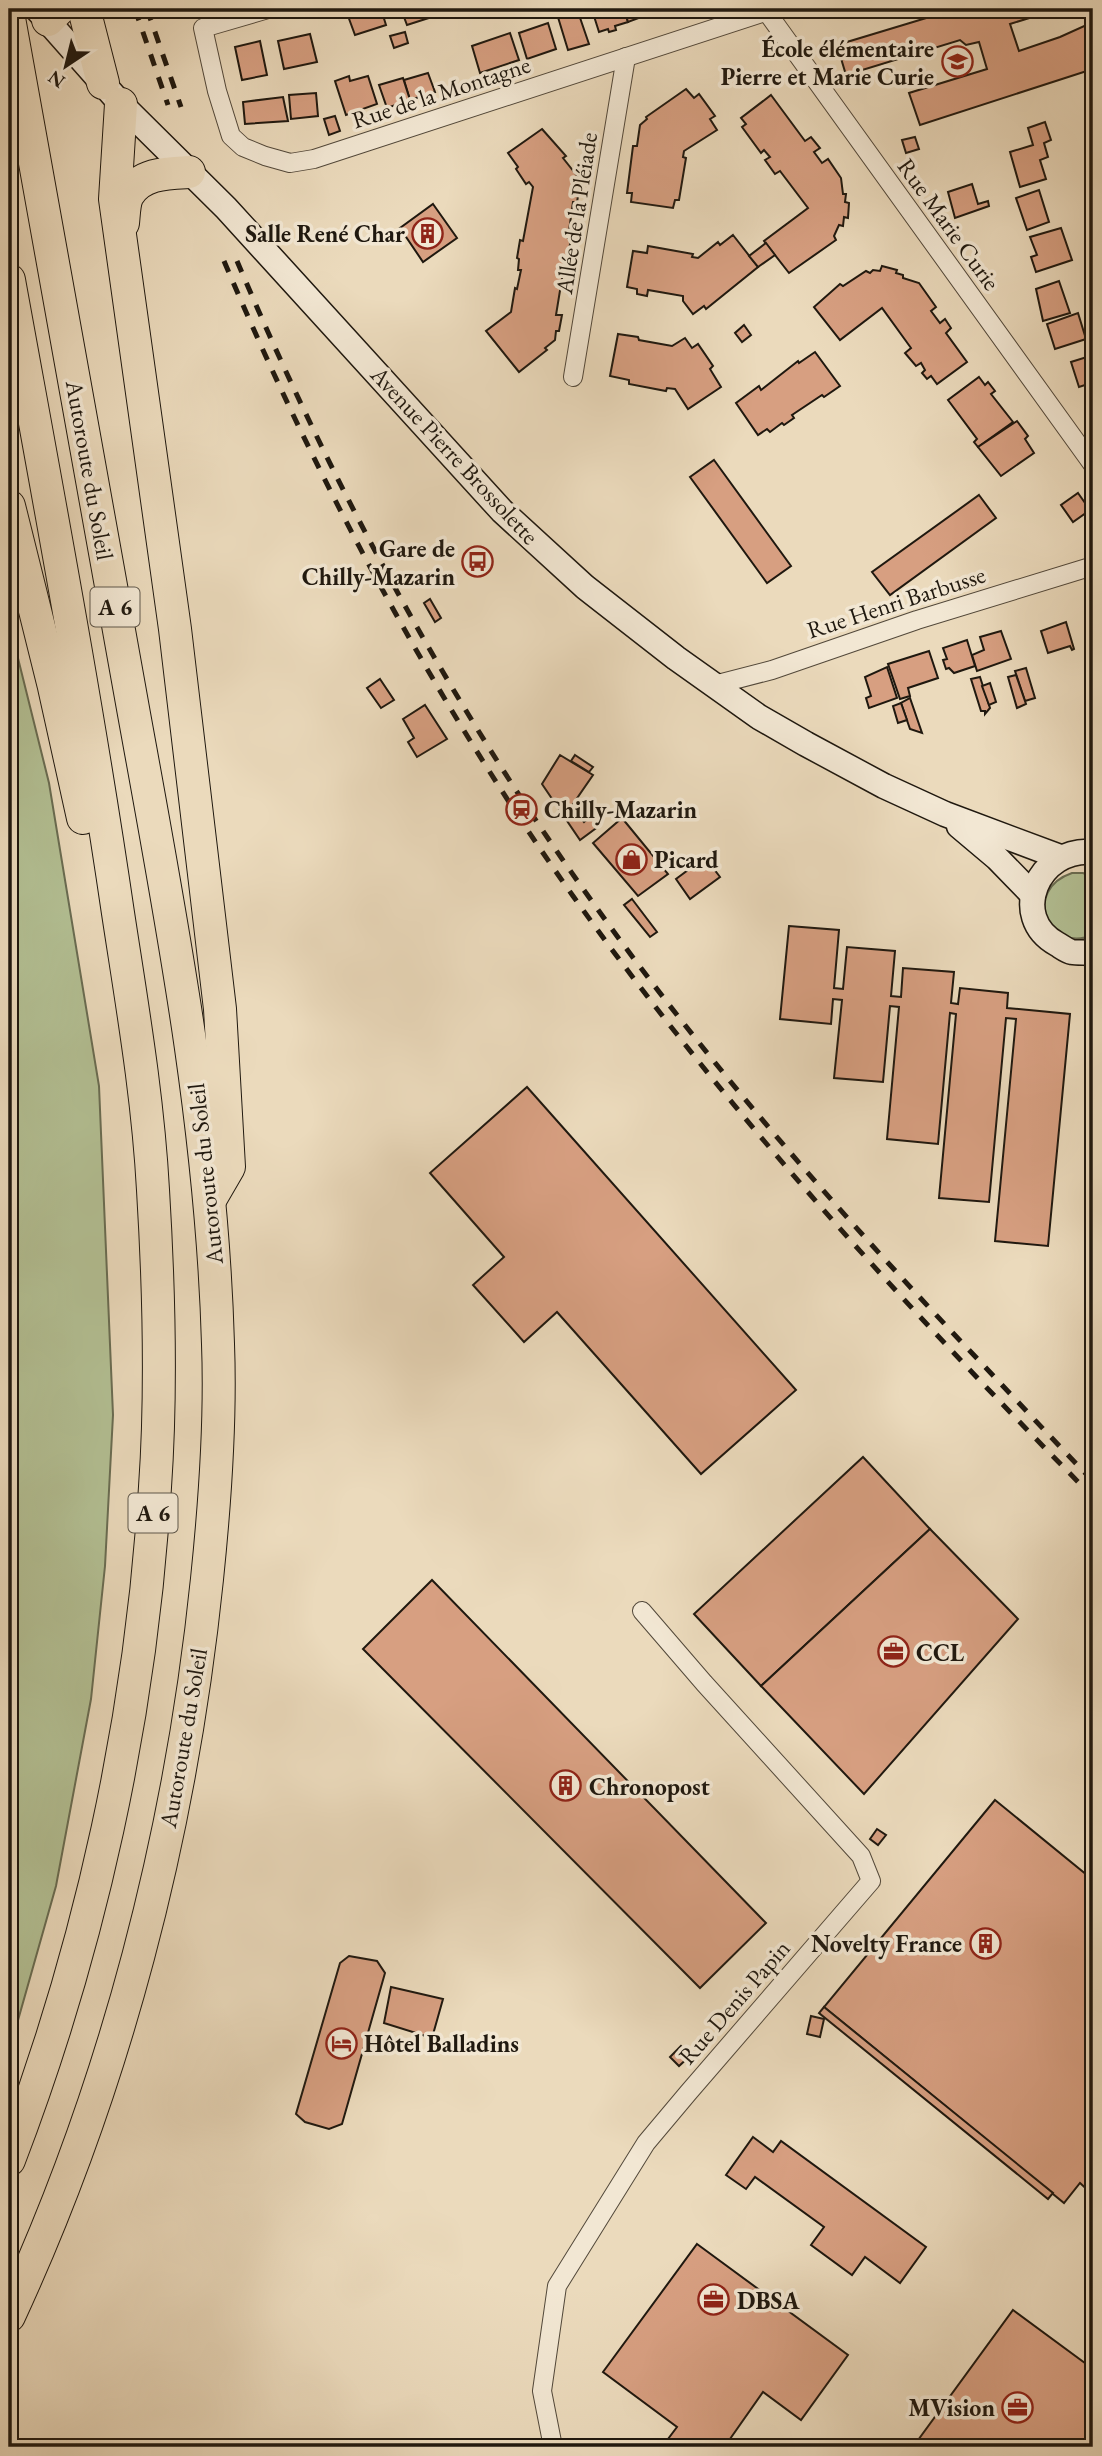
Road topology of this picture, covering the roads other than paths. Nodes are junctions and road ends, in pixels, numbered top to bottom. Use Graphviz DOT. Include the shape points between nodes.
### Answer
graph roads {
  1 [pos="84,9"];
  2 [pos="268,9"];
  3 [pos="770,10"];
  4 [pos="48,13"];
  5 [pos="9,18"];
  6 [pos="626,57"];
  7 [pos="112,94"];
  8 [pos="189,172"];
  9 [pos="120,234"];
  10 [pos="9,280"];
  11 [pos="573,377"];
  12 [pos="1093,465"];
  13 [pos="9,506"];
  14 [pos="1093,566"];
  15 [pos="714,685"];
  16 [pos="945,814"];
  17 [pos="109,850"];
  18 [pos="1093,852"];
  19 [pos="1060,857"];
  20 [pos="1033,895"];
  21 [pos="1093,953"];
  22 [pos="211,1198"];
  23 [pos="642,1611"];
  24 [pos="9,2160"];
  25 [pos="9,2316"];
  26 [pos="553,2447"];
  1 -- 7 [label="highway"];
  2 -- 6 [label="street, Rue de la Montagne" via="203,29 231,136 243,147 290,163"];
  3 -- 6 [label="street, Rue de la Montagne"];
  3 -- 12 [label="street, Rue Marie Curie"];
  4 -- 7 [label="main road, Avenue Pierre Brossolette"];
  5 -- 22 [label="highway, Autoroute du Soleil / A 6" via="188,1017"];
  6 -- 11 [label="street, Allée de la Pléiade"];
  7 -- 8 [label="main road, Avenue Pierre Brossolette"];
  7 -- 9 [label="highway"];
  8 -- 9 [label="highway" via="158,173 137,184 127,196"];
  8 -- 15 [label="main road, Avenue Pierre Brossolette" via="502,511 585,587"];
  9 -- 22 [label="highway" via="191,755 220,1009 229,1167"];
  10 -- 17 [label="highway, Autoroute du Soleil / A 6"];
  13 -- 17 [label="highway" via="84,822"];
  14 -- 15 [label="street, Rue Henri Barbusse"];
  15 -- 16 [label="main road, Avenue Pierre Brossolette" via="806,744"];
  16 -- 19 [label="main road, Avenue Pierre Brossolette"];
  16 -- 20 [label="main road, Avenue Pierre Brossolette" via="998,858"];
  17 -- 24 [label="highway, Autoroute du Soleil / A 6" via="153,1183 158,1289 155,1486 138,1653 99,1871 41,2073"];
  18 -- 19 [label="main road, Avenue Pierre Brossolette" via="1075,851"];
  19 -- 20 [label="main road" via="1042,873"];
  20 -- 21 [label="main road, Avenue Pierre Brossolette" via="1035,919 1048,939 1070,951"];
  22 -- 25 [label="highway, Autoroute du Soleil / A 6" via="219,1349 216,1449 203,1618 184,1753 153,1898 123,2008 61,2194"];
  23 -- 26 [label="street, Rue Denis Papin" via="861,1856 871,1881 646,2143 557,2286 542,2391"];
}
